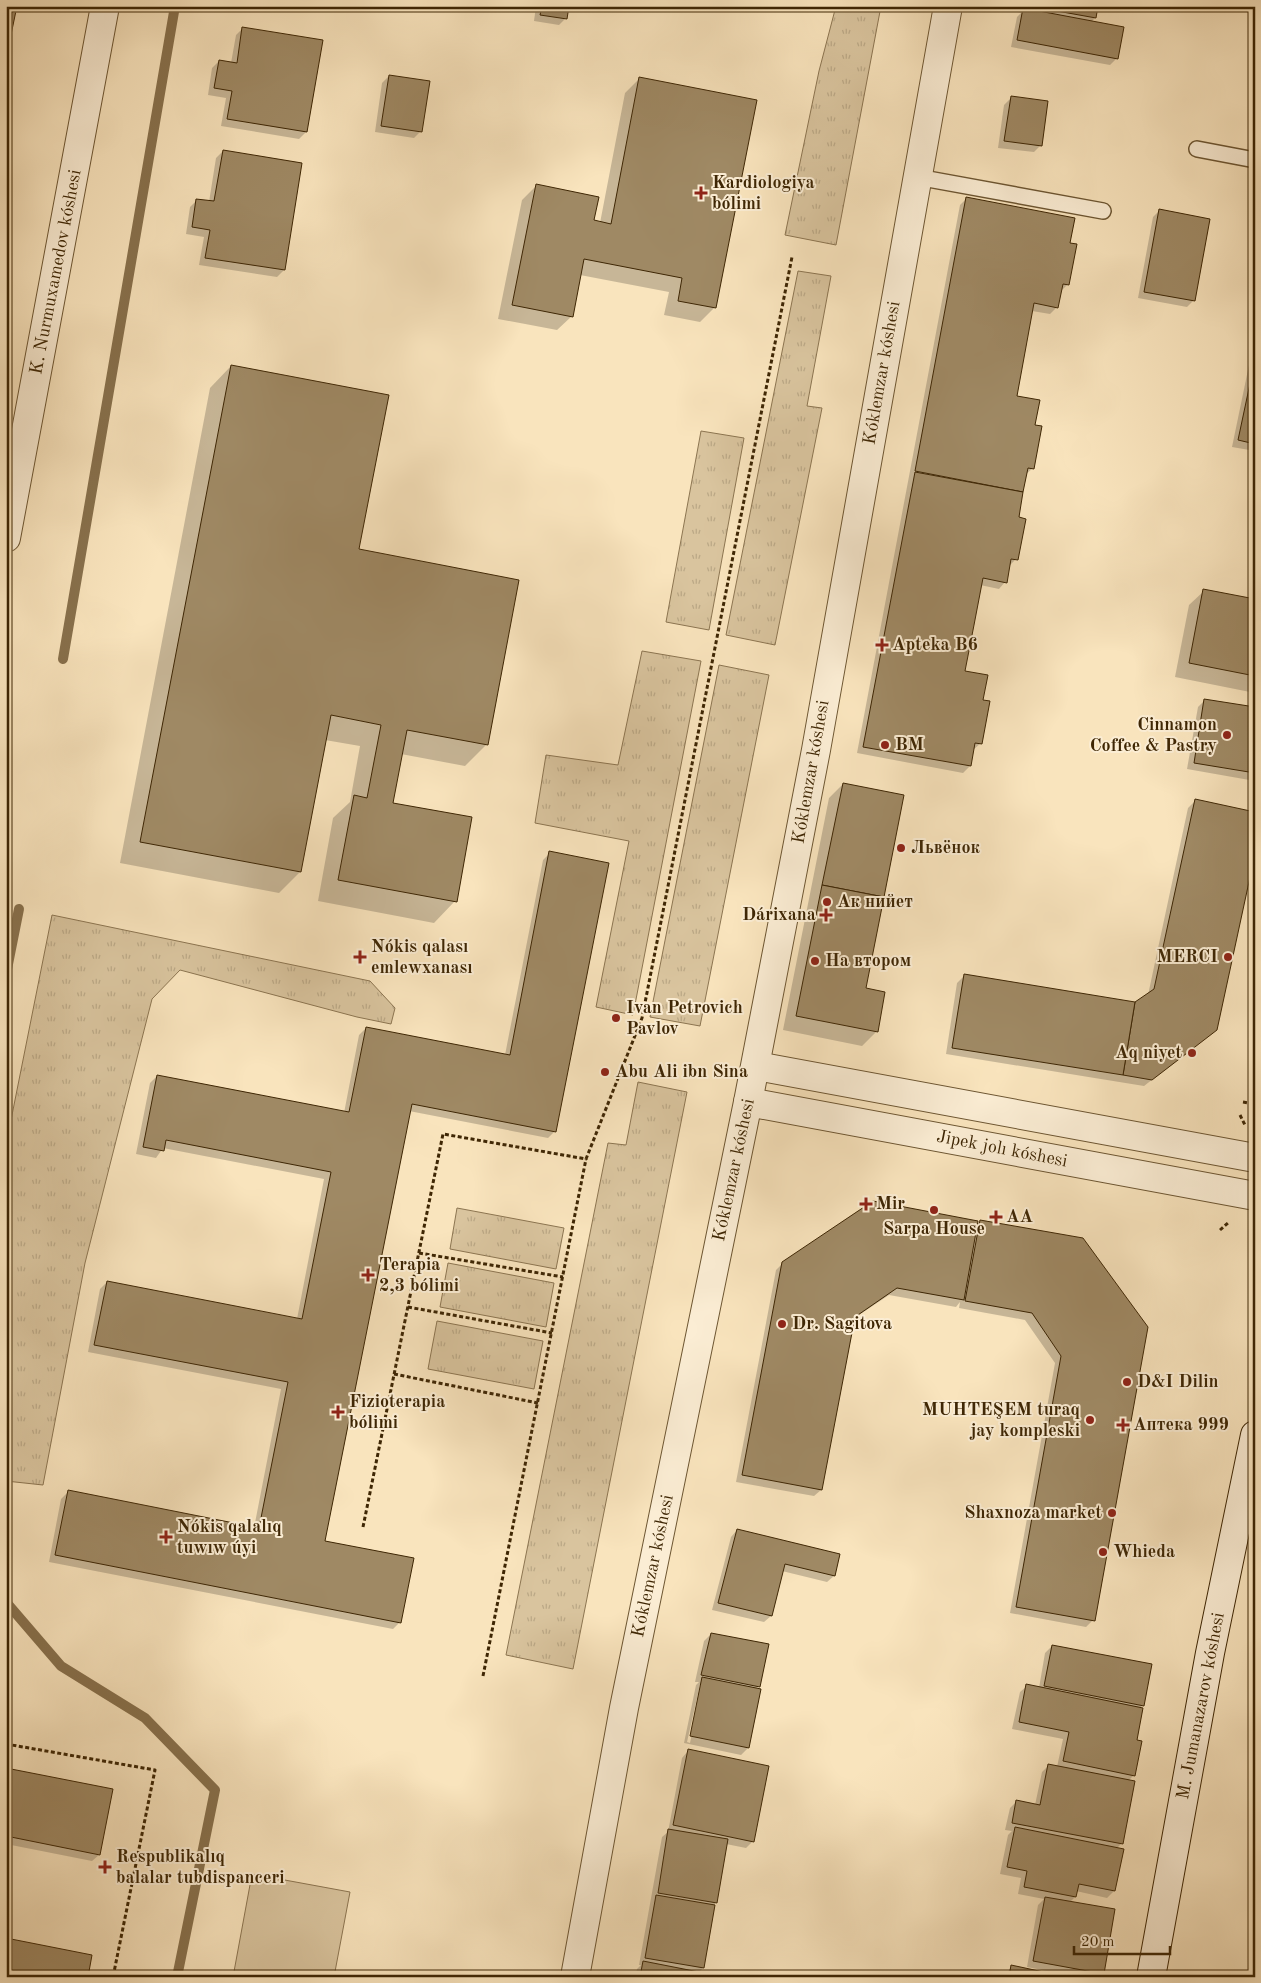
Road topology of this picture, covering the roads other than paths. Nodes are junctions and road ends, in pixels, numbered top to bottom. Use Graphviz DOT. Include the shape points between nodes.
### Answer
graph roads {
  1 [pos="105,6"];
  2 [pos="948,6"];
  3 [pos="1197,149"];
  4 [pos="1255,160"];
  5 [pos="917,177"];
  6 [pos="1103,211"];
  7 [pos="6,538"];
  8 [pos="756,1066"];
  9 [pos="748,1102"];
  10 [pos="1255,1158"];
  11 [pos="1255,1196"];
  12 [pos="1255,1435"];
  13 [pos="575,1977"];
  14 [pos="1151,1977"];
  1 -- 7 [label="street, K. Nurmuxamedov kóshesi"];
  2 -- 5 [label="street, Kóklemzar kóshesi"];
  3 -- 4 [label="lane"];
  5 -- 6 [label="lane"];
  5 -- 8 [label="street, Kóklemzar kóshesi" via="816,750"];
  8 -- 9 [label="street, Kóklemzar kóshesi"];
  8 -- 10 [label="street, Jipek jolı kóshesi"];
  9 -- 11 [label="street, Jipek jolı kóshesi"];
  9 -- 13 [label="street, Kóklemzar kóshesi" via="624,1708"];
  12 -- 14 [label="street, M. Jumanazarov kóshesi" via="1210,1653"];
}
